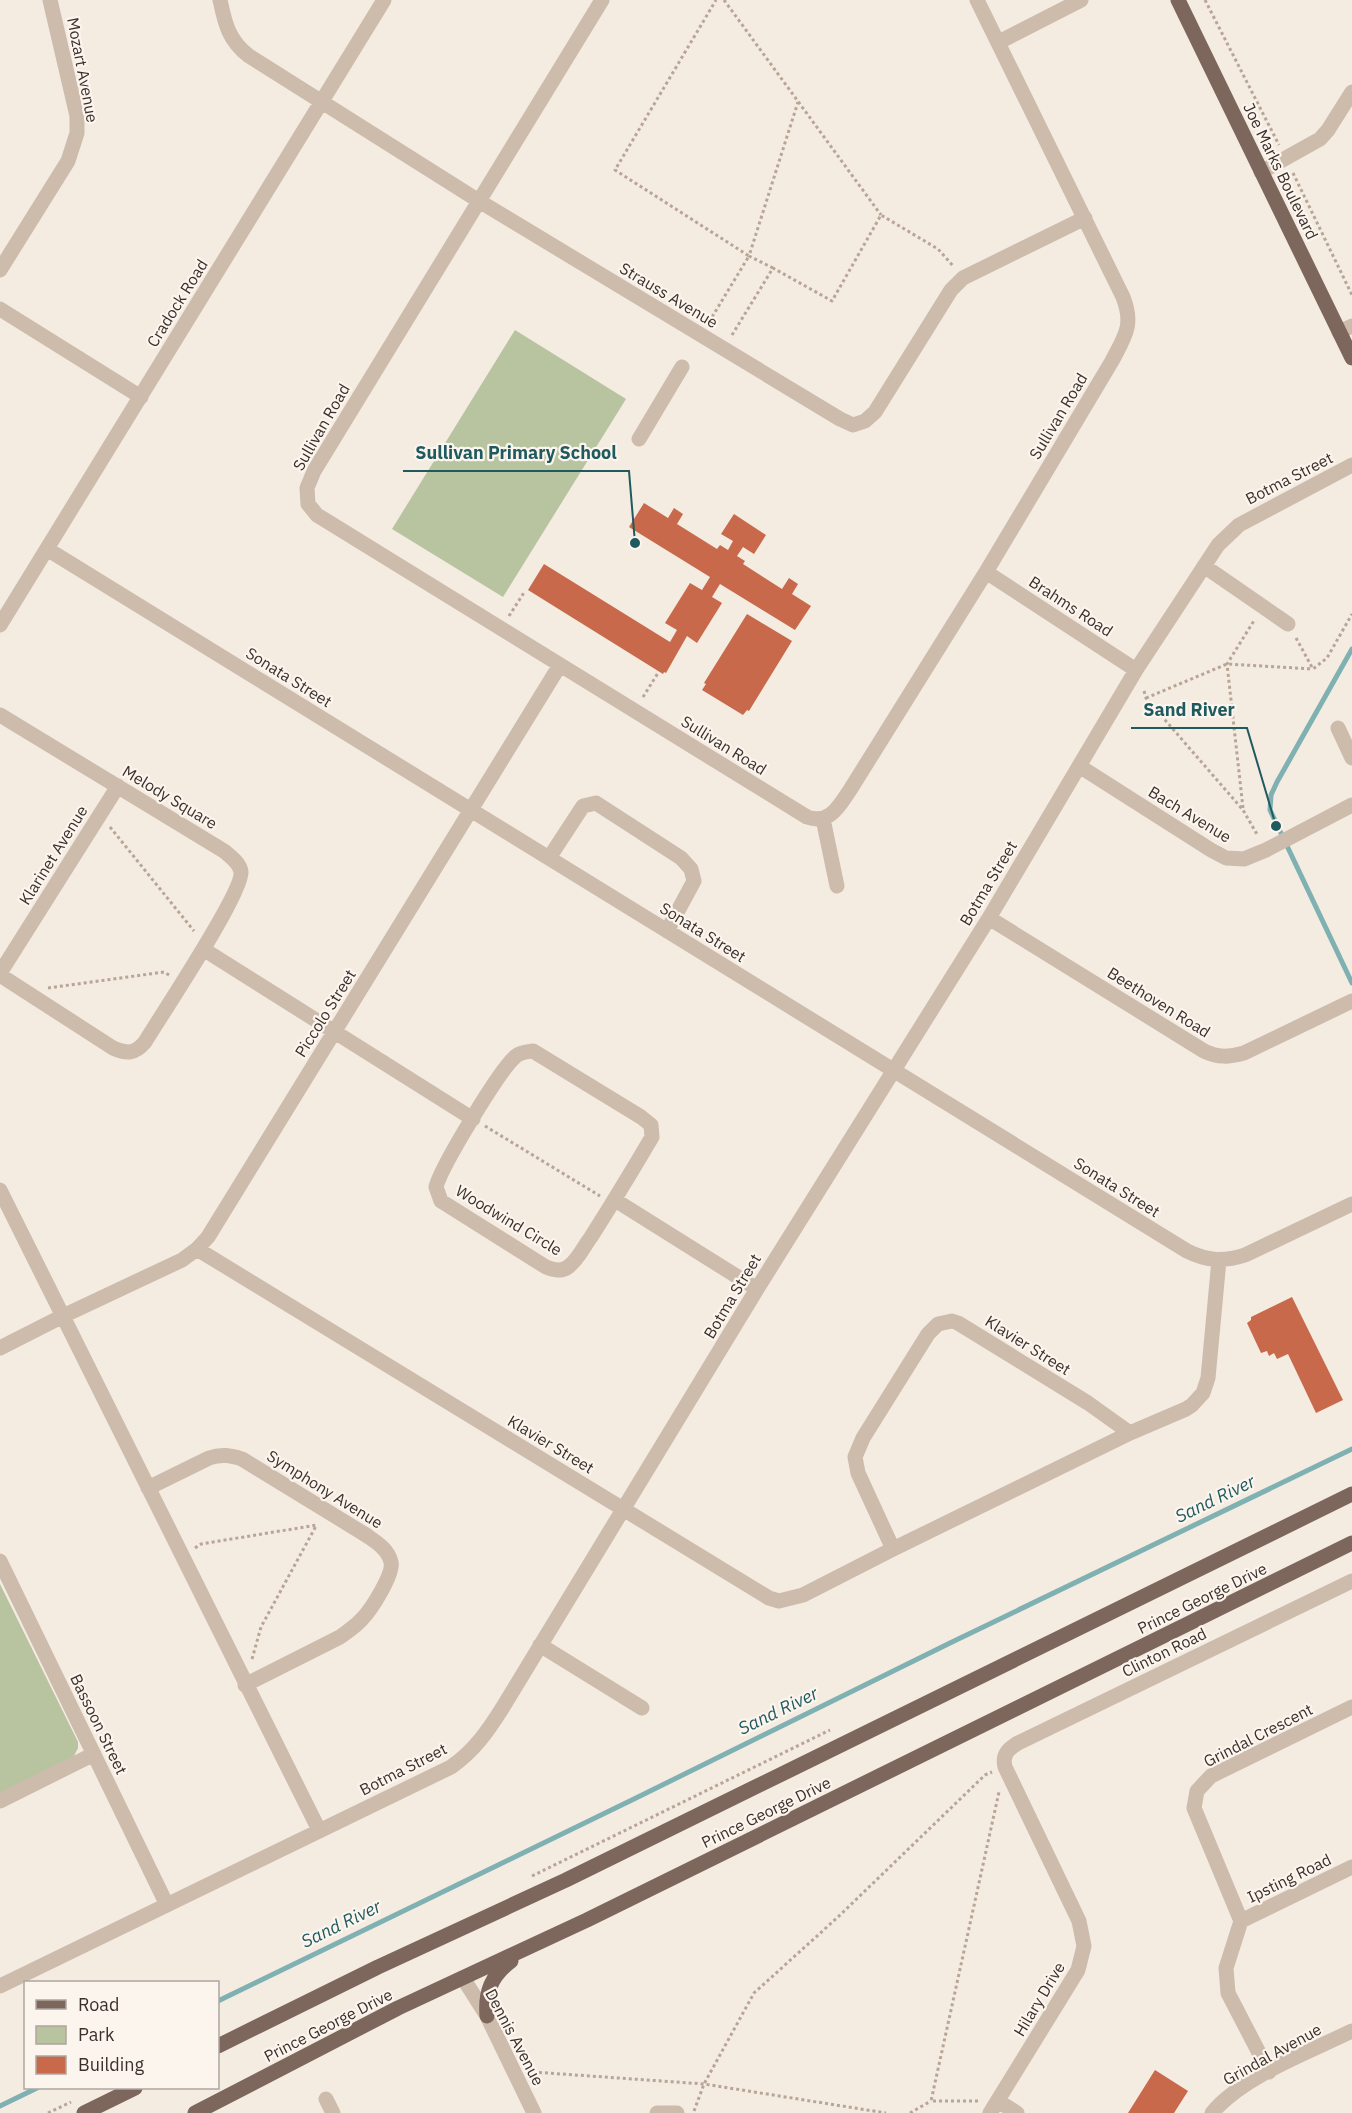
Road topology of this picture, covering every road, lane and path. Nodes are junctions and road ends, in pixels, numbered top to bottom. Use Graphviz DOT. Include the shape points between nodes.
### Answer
graph roads {
  1 [pos="50,0"];
  2 [pos="220,0"];
  3 [pos="384,0"];
  4 [pos="602,0"];
  5 [pos="716,0"];
  6 [pos="724,0"];
  7 [pos="977,0"];
  8 [pos="1081,0"];
  9 [pos="1178,0"];
  10 [pos="1205,0"];
  11 [pos="999,42"];
  12 [pos="1352,92"];
  13 [pos="322,102"];
  14 [pos="798,102"];
  15 [pos="1282,151"];
  16 [pos="1289,166"];
  17 [pos="1261,172"];
  18 [pos="479,201"];
  19 [pos="880,215"];
  20 [pos="1085,218"];
  21 [pos="749,256"];
  22 [pos="773,268"];
  23 [pos="0,270"];
  24 [pos="963,278"];
  25 [pos="1352,295"];
  26 [pos="0,309"];
  27 [pos="1346,329"];
  28 [pos="701,336"];
  29 [pos="723,349"];
  30 [pos="1352,358"];
  31 [pos="682,367"];
  32 [pos="141,397"];
  33 [pos="639,439"];
  34 [pos="1352,465"];
  35 [pos="47,549"];
  36 [pos="1204,566"];
  37 [pos="986,572"];
  38 [pos="525,591"];
  39 [pos="1262,606"];
  40 [pos="512,612"];
  41 [pos="1352,614"];
  42 [pos="1288,624"];
  43 [pos="0,625"];
  44 [pos="1227,664"];
  45 [pos="560,665"];
  46 [pos="1313,669"];
  47 [pos="1136,670"];
  48 [pos="658,673"];
  49 [pos="645,694"];
  50 [pos="1146,698"];
  51 [pos="0,715"];
  52 [pos="1338,728"];
  53 [pos="1352,758"];
  54 [pos="1079,766"];
  55 [pos="118,786"];
  56 [pos="1352,805"];
  57 [pos="471,810"];
  58 [pos="1243,810"];
  59 [pos="97,819"];
  60 [pos="822,819"];
  61 [pos="1272,847"];
  62 [pos="549,858"];
  63 [pos="837,886"];
  64 [pos="989,918"];
  65 [pos="667,931"];
  66 [pos="203,949"];
  67 [pos="0,974"];
  68 [pos="182,982"];
  69 [pos="37,999"];
  70 [pos="1352,1001"];
  71 [pos="335,1031"];
  72 [pos="894,1070"];
  73 [pos="473,1119"];
  74 [pos="0,1190"];
  75 [pos="615,1200"];
  76 [pos="1352,1204"];
  77 [pos="197,1249"];
  78 [pos="1219,1260"];
  79 [pos="757,1289"];
  80 [pos="63,1316"];
  81 [pos="0,1348"];
  82 [pos="1130,1433"];
  83 [pos="148,1488"];
  84 [pos="1352,1494"];
  85 [pos="624,1510"];
  86 [pos="327,1512"];
  87 [pos="316,1526"];
  88 [pos="1352,1543"];
  89 [pos="893,1549"];
  90 [pos="181,1556"];
  91 [pos="0,1561"];
  92 [pos="1352,1581"];
  93 [pos="540,1645"];
  94 [pos="245,1685"];
  95 [pos="1352,1707"];
  96 [pos="642,1708"];
  97 [pos="837,1727"];
  98 [pos="94,1754"];
  99 [pos="1005,1767"];
  100 [pos="0,1801"];
  101 [pos="319,1830"];
  102 [pos="1352,1867"];
  103 [pos="530,1877"];
  104 [pos="166,1903"];
  105 [pos="1241,1921"];
  106 [pos="557,1933"];
  107 [pos="463,1978"];
  108 [pos="0,1986"];
  109 [pos="487,2016"];
  110 [pos="1352,2031"];
  111 [pos="219,2046"];
  112 [pos="513,2070"];
  113 [pos="1269,2072"];
  114 [pos="704,2084"];
  115 [pos="133,2089"];
  116 [pos="326,2099"];
  117 [pos="932,2101"];
  118 [pos="994,2107"];
  119 [pos="84,2113"];
  120 [pos="195,2113"];
  121 [pos="333,2113"];
  122 [pos="534,2113"];
  123 [pos="657,2113"];
  124 [pos="677,2113"];
  125 [pos="693,2113"];
  126 [pos="886,2113"];
  127 [pos="910,2113"];
  128 [pos="1017,2113"];
  129 [pos="1212,2113"];
  1 -- 23 [label="street, Mozart Avenue" via="77,116 77,133 68,161"];
  2 -- 13 [label="street, Strauss Avenue" via="226,29 238,48"];
  3 -- 13 [label="street, Cradock Road"];
  4 -- 18 [label="street, Sullivan Road"];
  5 -- 21 [label="path" via="615,170"];
  6 -- 14 [label="path"];
  7 -- 11 [label="street, Sullivan Road"];
  8 -- 11 [label="street"];
  9 -- 17 [label="main road, Joe Marks Boulevard"];
  10 -- 15 [label="path"];
  11 -- 20 [label="street, Sullivan Road"];
  12 -- 17 [label="street" via="1320,139"];
  13 -- 18 [label="street, Strauss Avenue"];
  13 -- 32 [label="street, Cradock Road"];
  14 -- 19 [label="path"];
  14 -- 21 [label="path"];
  16 -- 25 [label="path"];
  17 -- 27 [label="main road, Joe Marks Boulevard"];
  18 -- 28 [label="street, Strauss Avenue"];
  18 -- 45 [label="street, Sullivan Road" via="314,471 306,498 317,515"];
  19 -- 22 [label="path" via="832,301"];
  19 -- 24 [label="path" via="938,249"];
  20 -- 24 [label="street, Strauss Avenue"];
  20 -- 37 [label="street, Sullivan Road" via="1128,308 1128,327 1112,361"];
  21 -- 22 [label="path"];
  21 -- 28 [label="path"];
  22 -- 29 [label="path"];
  24 -- 29 [label="street, Strauss Avenue" via="951,290 875,412 860,424 840,419"];
  26 -- 32 [label="street"];
  27 -- 30 [label="main road, Joe Marks Boulevard"];
  28 -- 29 [label="street, Strauss Avenue"];
  31 -- 33 [label="street"];
  32 -- 35 [label="street, Cradock Road"];
  34 -- 36 [label="street, Botma Street" via="1239,525"];
  35 -- 43 [label="street, Cradock Road"];
  35 -- 57 [label="street, Sonata Street"];
  36 -- 39 [label="street"];
  36 -- 47 [label="street, Botma Street"];
  37 -- 47 [label="street, Brahms Road"];
  37 -- 60 [label="street, Sullivan Road" via="838,808"];
  38 -- 40 [label="path"];
  39 -- 42 [label="street"];
  39 -- 44 [label="path"];
  41 -- 46 [label="path" via="1327,658"];
  42 -- 46 [label="path"];
  44 -- 46 [label="path"];
  44 -- 50 [label="path"];
  44 -- 58 [label="path"];
  45 -- 57 [label="street, Piccolo Street"];
  45 -- 60 [label="street, Sullivan Road" via="807,817"];
  47 -- 50 [label="path"];
  47 -- 54 [label="street, Botma Street"];
  48 -- 49 [label="path"];
  50 -- 58 [label="path"];
  51 -- 55 [label="street, Melody Square"];
  52 -- 53 [label="street"];
  54 -- 61 [label="street, Bach Avenue" via="1220,855 1244,859"];
  54 -- 64 [label="street, Botma Street"];
  55 -- 59 [label="street, Klarinet Avenue"];
  55 -- 66 [label="street, Melody Square" via="224,851 239,865 236,892"];
  56 -- 61 [label="street, Bach Avenue"];
  57 -- 62 [label="street, Sonata Street"];
  57 -- 71 [label="street, Piccolo Street"];
  58 -- 61 [label="path"];
  59 -- 66 [label="path" via="112,828 192,927"];
  59 -- 67 [label="street, Klarinet Avenue"];
  60 -- 63 [label="street"];
  62 -- 65 [label="street, Sonata Street"];
  62 -- 65 [label="street" via="583,806 596,803 681,858 691,869 694,881"];
  64 -- 70 [label="street, Beethoven Road" via="1219,1057 1244,1053"];
  64 -- 72 [label="street, Botma Street"];
  65 -- 72 [label="street, Sonata Street"];
  66 -- 68 [label="street, Melody Square"];
  66 -- 71 [label="street"];
  67 -- 69 [label="street, Melody Square"];
  68 -- 69 [label="path" via="164,972 45,988"];
  68 -- 69 [label="street, Melody Square" via="145,1042 130,1053 119,1051"];
  71 -- 73 [label="street"];
  71 -- 77 [label="street, Piccolo Street" via="232,1201"];
  72 -- 78 [label="street, Sonata Street" via="1187,1251"];
  72 -- 79 [label="street, Botma Street"];
  73 -- 75 [label="path" via="605,1199"];
  73 -- 75 [label="street, Woodwind Circle" via="516,1056 533,1051 651,1125 652,1137"];
  73 -- 75 [label="street, Woodwind Circle" via="437,1182 438,1196 546,1267 560,1270 573,1263"];
  74 -- 80 [label="street"];
  75 -- 79 [label="street"];
  76 -- 78 [label="street, Sonata Street" via="1245,1256"];
  77 -- 80 [label="street, Piccolo Street" via="182,1260"];
  77 -- 85 [label="street, Klavier Street"];
  78 -- 82 [label="street, Klavier Street" via="1206,1388 1192,1405"];
  79 -- 85 [label="street, Botma Street"];
  80 -- 81 [label="street"];
  80 -- 83 [label="street"];
  82 -- 89 [label="street, Klavier Street"];
  82 -- 89 [label="street, Klavier Street" via="973,1331 952,1322 938,1324 869,1428 855,1457 858,1473"];
  83 -- 86 [label="street, Symphony Avenue" via="208,1458 230,1455"];
  83 -- 90 [label="street"];
  84 -- 111 [label="main road, Prince George Drive" via="566,1880"];
  85 -- 89 [label="street, Klavier Street" via="779,1601 803,1595"];
  85 -- 93 [label="street, Botma Street"];
  86 -- 87 [label="path"];
  86 -- 94 [label="street, Symphony Avenue" via="383,1548 391,1561 386,1581 353,1628"];
  87 -- 90 [label="path" via="201,1544"];
  87 -- 94 [label="path" via="261,1627"];
  88 -- 106 [label="main road, Prince George Drive"];
  90 -- 94 [label="street"];
  91 -- 98 [label="street, Bassoon Street"];
  92 -- 99 [label="street, Clinton Road" via="1018,1743 1006,1752"];
  93 -- 96 [label="street"];
  93 -- 101 [label="street, Botma Street" via="485,1736 462,1759"];
  94 -- 101 [label="street"];
  95 -- 105 [label="street, Grindal Crescent" via="1211,1776 1197,1791 1194,1808"];
  97 -- 103 [label="path"];
  98 -- 100 [label="street"];
  98 -- 104 [label="street, Bassoon Street"];
  99 -- 114 [label="path" via="985,1775 754,1993"];
  99 -- 117 [label="path"];
  99 -- 118 [label="street, Hilary Drive" via="1079,1921 1083,1946 1078,1970"];
  101 -- 104 [label="street, Botma Street"];
  102 -- 105 [label="street, Ipsting Road"];
  104 -- 108 [label="street, Botma Street"];
  105 -- 113 [label="street" via="1226,1968 1228,1993"];
  106 -- 107 [label="main road, Prince George Drive"];
  106 -- 109 [label="main road" via="496,1973 488,1991"];
  107 -- 109 [label="street, Dennis Avenue"];
  107 -- 120 [label="main road, Prince George Drive"];
  109 -- 112 [label="street, Dennis Avenue"];
  110 -- 113 [label="street, Grindal Avenue"];
  112 -- 114 [label="path"];
  112 -- 122 [label="street, Dennis Avenue"];
  113 -- 129 [label="street, Grindal Avenue" via="1239,2089"];
  114 -- 125 [label="path"];
  114 -- 126 [label="path"];
  115 -- 119 [label="main road"];
  116 -- 121 [label="street"];
  117 -- 118 [label="path"];
  117 -- 127 [label="path"];
  118 -- 128 [label="street"];
  123 -- 124 [label="street"];
}
